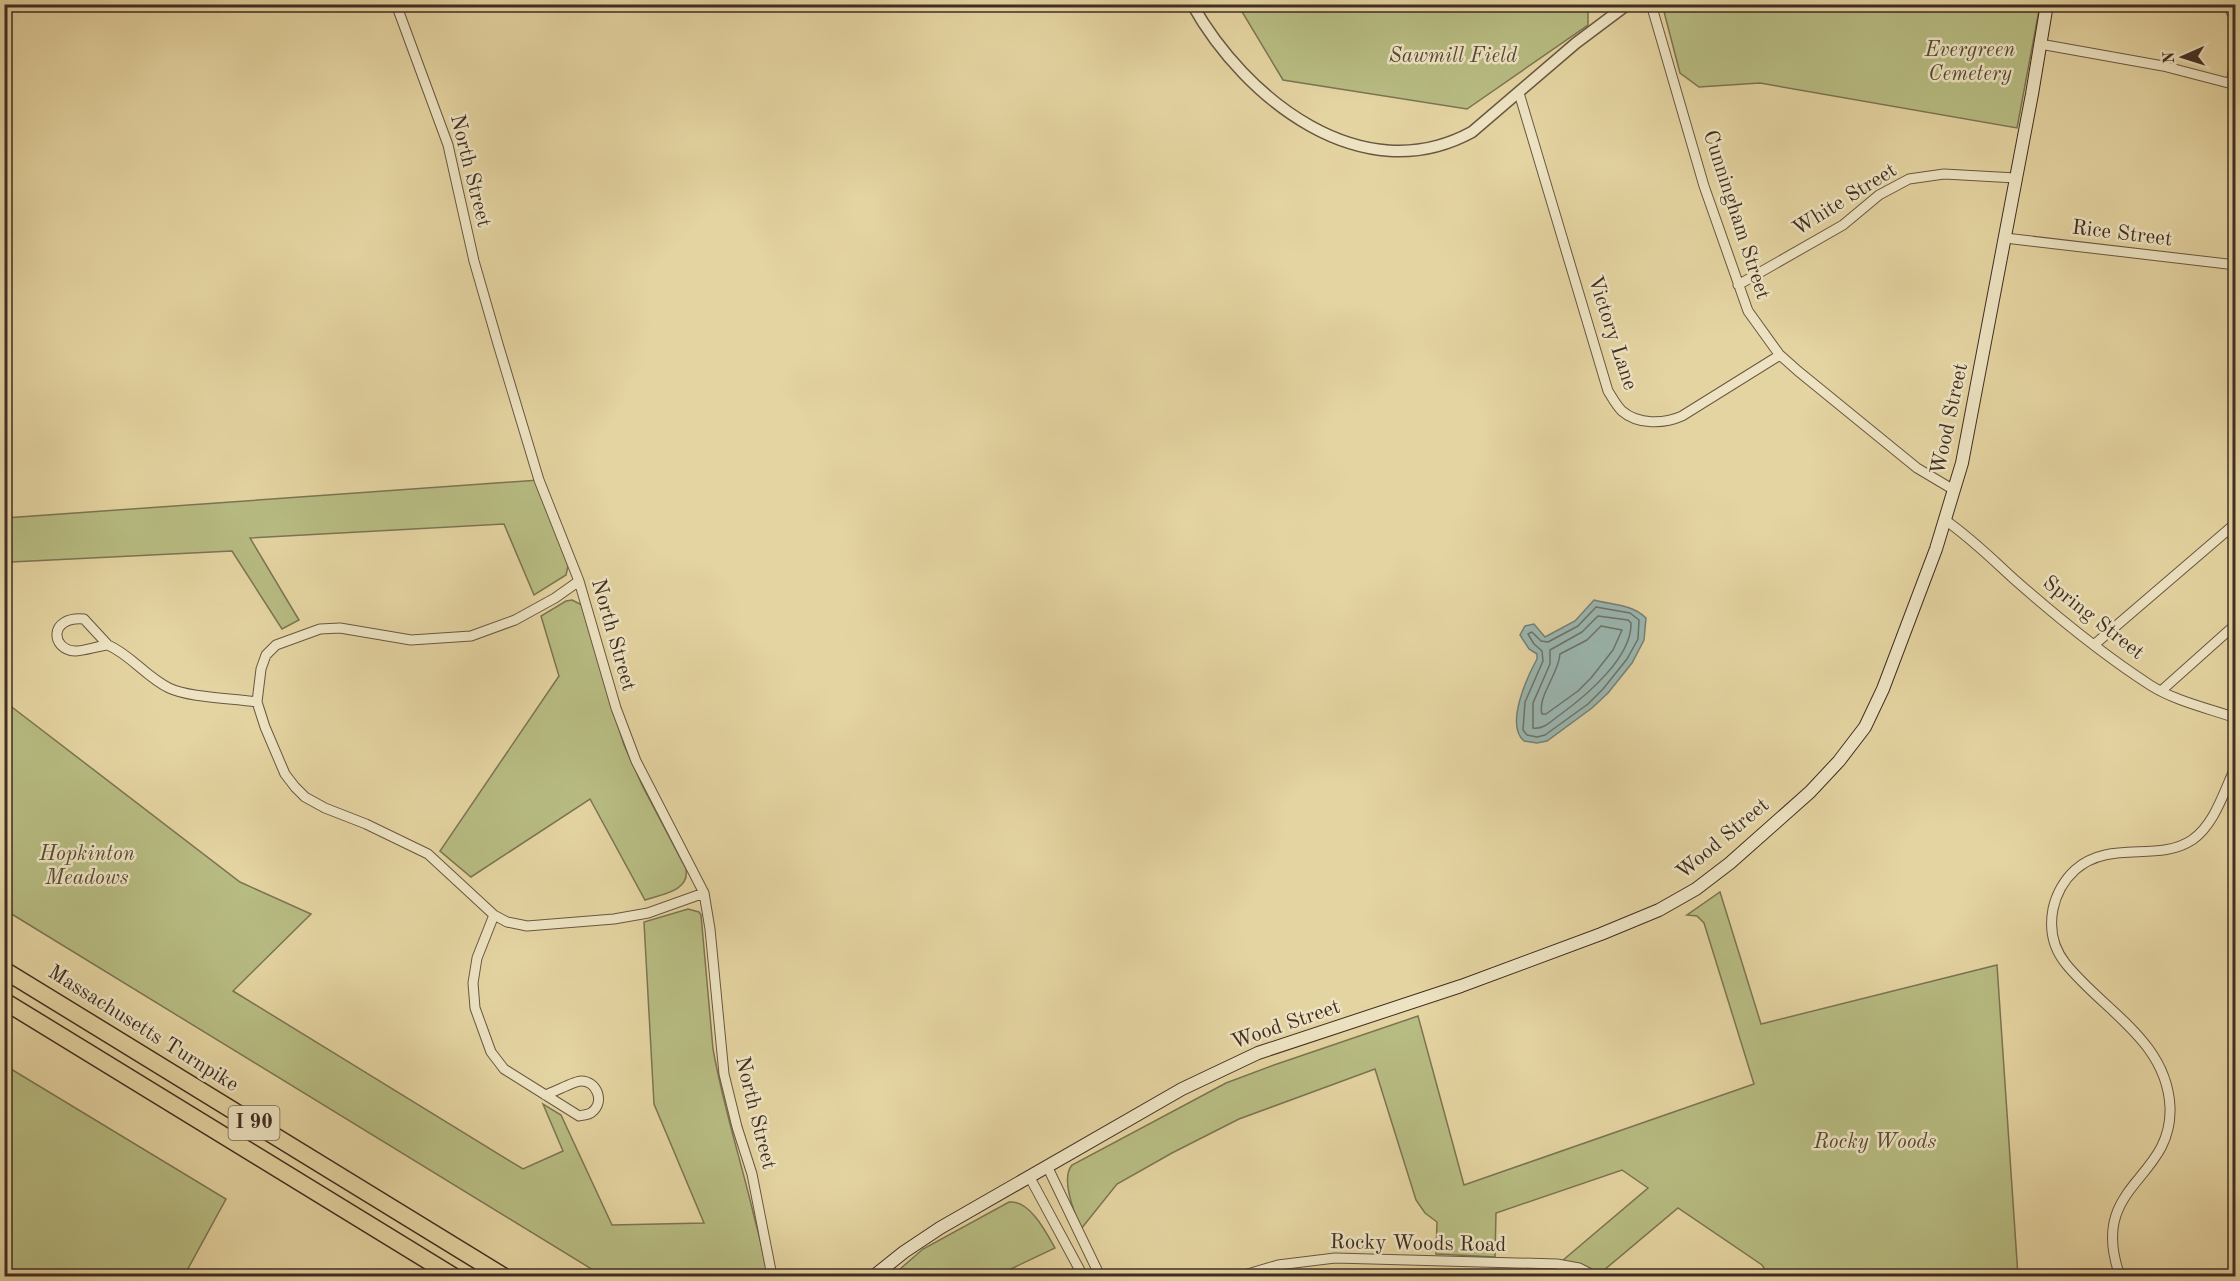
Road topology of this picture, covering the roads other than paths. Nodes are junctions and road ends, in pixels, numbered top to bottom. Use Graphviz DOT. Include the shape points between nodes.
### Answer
graph roads {
  1 [pos="396,4"];
  2 [pos="1192,4"];
  3 [pos="1628,4"];
  4 [pos="1651,4"];
  5 [pos="2047,4"];
  6 [pos="2227,4"];
  7 [pos="2235,42"];
  8 [pos="2040,44"];
  9 [pos="2235,56"];
  10 [pos="2233,84"];
  11 [pos="1519,93"];
  12 [pos="2016,178"];
  13 [pos="2005,238"];
  14 [pos="2235,265"];
  15 [pos="1738,285"];
  16 [pos="1780,355"];
  17 [pos="1954,490"];
  18 [pos="1945,520"];
  19 [pos="2235,523"];
  20 [pos="579,581"];
  21 [pos="2235,624"];
  22 [pos="2095,644"];
  23 [pos="108,645"];
  24 [pos="2161,691"];
  25 [pos="258,702"];
  26 [pos="2235,718"];
  27 [pos="2235,766"];
  28 [pos="704,893"];
  29 [pos="494,915"];
  30 [pos="4,970"];
  31 [pos="4,1001"];
  32 [pos="545,1095"];
  33 [pos="1047,1166"];
  34 [pos="1029,1176"];
  35 [pos="453,1276"];
  36 [pos="504,1276"];
  37 [pos="772,1276"];
  38 [pos="874,1276"];
  39 [pos="1083,1276"];
  40 [pos="1100,1276"];
  41 [pos="1240,1276"];
  42 [pos="1595,1276"];
  43 [pos="2120,1276"];
  1 -- 20 [label="street, North Street" via="448,145 474,261 539,480"];
  2 -- 11 [label="street" via="1238,66 1275,102 1323,133 1358,146 1408,151 1448,144 1472,132"];
  3 -- 11 [label="street"];
  4 -- 15 [label="street, Cunningham Street" via="1704,186"];
  5 -- 8 [label="main road, Wood Street"];
  6 -- 7 [label="street" via="2235,19"];
  8 -- 10 [label="street" via="2163,66"];
  8 -- 12 [label="main road, Wood Street"];
  9 -- 10 [label="street"];
  11 -- 16 [label="street, Victory Lane" via="1608,391 1622,411 1632,417 1670,422"];
  12 -- 13 [label="main road, Wood Street"];
  12 -- 15 [label="street, White Street" via="1944,174 1909,179 1879,195 1843,225"];
  13 -- 14 [label="street, Rice Street"];
  13 -- 17 [label="main road, Wood Street"];
  15 -- 16 [label="street, Cunningham Street" via="1755,323"];
  16 -- 17 [label="street, Cunningham Street" via="1917,468"];
  17 -- 18 [label="main road, Wood Street"];
  18 -- 22 [label="street, Spring Street"];
  18 -- 33 [label="main road, Wood Street" via="1883,689 1865,727 1810,792 1696,889 1640,920 1244,1059 1182,1089"];
  19 -- 22 [label="street"];
  20 -- 25 [label="street" via="515,620 471,636 411,640 340,628 297,636 276,645 266,655"];
  20 -- 28 [label="street, North Street" via="616,708 636,761"];
  21 -- 24 [label="street"];
  22 -- 24 [label="street, Spring Street"];
  23 -- 23 [label="street" via="75,651 67,649 56,635 66,620 84,619"];
  23 -- 25 [label="street" via="171,689"];
  24 -- 26 [label="street, Spring Street"];
  25 -- 29 [label="street" via="285,774 305,797 428,854"];
  27 -- 43 [label="street" via="2212,818 2199,835 2174,848 2110,853 2084,863 2064,883 2053,909 2051,931 2060,957 2146,1043 2161,1066 2169,1094 2169,1122 2163,1143 2126,1194 2114,1220 2112,1248"];
  28 -- 29 [label="street" via="648,913 614,919 526,926"];
  28 -- 37 [label="street, North Street" via="724,1074 752,1174"];
  29 -- 32 [label="street" via="477,958 475,1008 491,1052 504,1069"];
  30 -- 36 [label="highway, Massachusetts Turnpike / I 90"];
  31 -- 35 [label="highway, I 90"];
  32 -- 32 [label="street" via="579,1116 598,1106 598,1095 590,1083 573,1082"];
  33 -- 34 [label="main road, Wood Street"];
  33 -- 40 [label="street"];
  34 -- 38 [label="main road, Wood Street" via="922,1239"];
  34 -- 39 [label="street"];
  41 -- 42 [label="street, Rocky Woods Road" via="1278,1265 1335,1258 1557,1264"];
}
